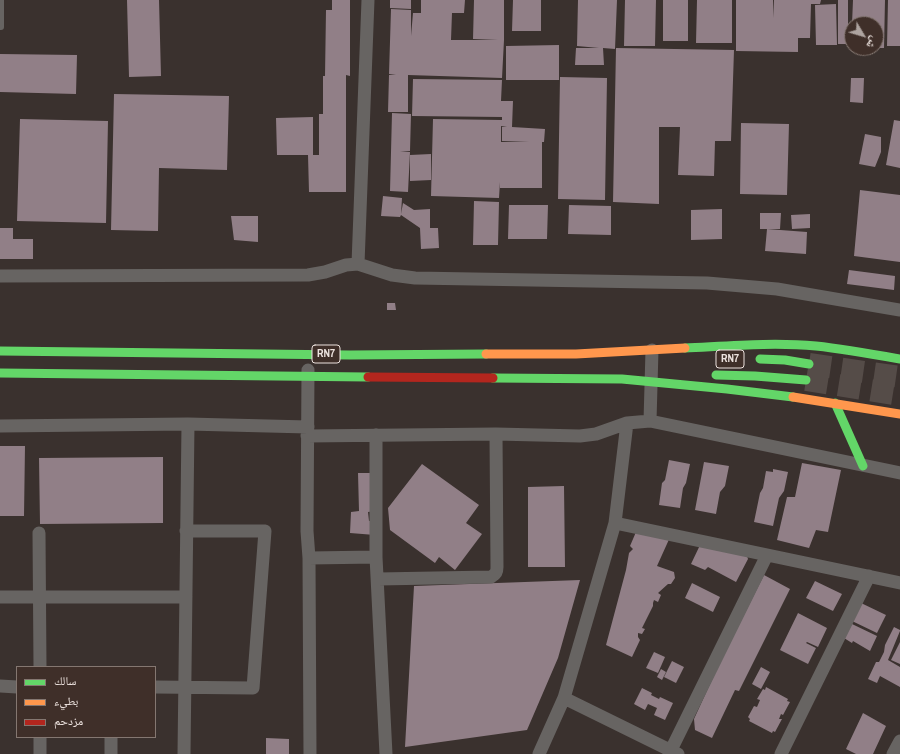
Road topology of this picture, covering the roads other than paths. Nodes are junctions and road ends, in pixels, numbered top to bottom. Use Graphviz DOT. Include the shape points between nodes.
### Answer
graph roads {
  1 [pos="1,0"];
  2 [pos="368,0"];
  3 [pos="1,27"];
  4 [pos="358,264"];
  5 [pos="0,276"];
  6 [pos="900,310"];
  7 [pos="652,350"];
  8 [pos="0,351"];
  9 [pos="308,354"];
  10 [pos="696,356"];
  11 [pos="749,359"];
  12 [pos="900,359"];
  13 [pos="809,364"];
  14 [pos="0,373"];
  15 [pos="308,376"];
  16 [pos="710,376"];
  17 [pos="691,377"];
  18 [pos="806,380"];
  19 [pos="651,381"];
  20 [pos="835,403"];
  21 [pos="900,414"];
  22 [pos="650,421"];
  23 [pos="627,423"];
  24 [pos="188,424"];
  25 [pos="0,426"];
  26 [pos="308,432"];
  27 [pos="496,434"];
  28 [pos="376,436"];
  29 [pos="863,466"];
  30 [pos="900,473"];
  31 [pos="615,523"];
  32 [pos="186,532"];
  33 [pos="39,533"];
  34 [pos="767,555"];
  35 [pos="376,557"];
  36 [pos="309,558"];
  37 [pos="869,576"];
  38 [pos="378,579"];
  39 [pos="900,583"];
  40 [pos="0,597"];
  41 [pos="39,597"];
  42 [pos="186,597"];
  43 [pos="40,666"];
  44 [pos="0,686"];
  45 [pos="16,686"];
  46 [pos="156,687"];
  47 [pos="185,688"];
  48 [pos="564,698"];
  49 [pos="40,738"];
  50 [pos="111,738"];
  51 [pos="900,741"];
  52 [pos="673,753"];
  53 [pos="40,754"];
  54 [pos="111,754"];
  55 [pos="184,754"];
  56 [pos="310,754"];
  57 [pos="386,754"];
  58 [pos="539,754"];
  59 [pos="781,754"];
  60 [pos="893,754"];
  1 -- 3 [label="lane"];
  2 -- 4 [label="street"];
  4 -- 5 [label="street" via="300,275"];
  4 -- 6 [label="street" via="392,275 415,278 744,285"];
  7 -- 9 [label="highway, RN7" via="576,354"];
  7 -- 10 [label="highway, RN7"];
  7 -- 12 [label="highway" via="732,345 795,346 843,349"];
  7 -- 19 [label="street"];
  8 -- 9 [label="highway, RN7"];
  9 -- 15 [label="street"];
  11 -- 13 [label="highway, RN7"];
  14 -- 15 [label="highway, RN7"];
  15 -- 19 [label="highway, RN7" via="586,378"];
  15 -- 26 [label="street"];
  16 -- 18 [label="highway, RN7"];
  17 -- 19 [label="highway, RN7"];
  19 -- 20 [label="highway"];
  19 -- 22 [label="street"];
  20 -- 21 [label="highway"];
  20 -- 29 [label="highway"];
  22 -- 23 [label="street"];
  22 -- 29 [label="street"];
  23 -- 27 [label="street" via="596,434 580,436"];
  23 -- 31 [label="street"];
  24 -- 25 [label="street"];
  24 -- 26 [label="street"];
  24 -- 32 [label="street"];
  26 -- 28 [label="street"];
  26 -- 36 [label="street"];
  27 -- 28 [label="street"];
  27 -- 38 [label="street" via="495,575"];
  28 -- 35 [label="street"];
  29 -- 30 [label="street"];
  31 -- 34 [label="street"];
  31 -- 48 [label="street"];
  32 -- 42 [label="street"];
  32 -- 47 [label="street" via="265,531 253,688"];
  33 -- 41 [label="street"];
  34 -- 37 [label="street"];
  34 -- 52 [label="street"];
  35 -- 36 [label="street"];
  35 -- 38 [label="street"];
  36 -- 56 [label="street"];
  37 -- 39 [label="street"];
  37 -- 59 [label="street"];
  38 -- 57 [label="street"];
  40 -- 41 [label="street"];
  41 -- 42 [label="street"];
  41 -- 43 [label="street"];
  42 -- 47 [label="street"];
  44 -- 45 [label="street"];
  46 -- 47 [label="street"];
  47 -- 55 [label="street"];
  48 -- 52 [label="street"];
  48 -- 58 [label="street"];
  49 -- 53 [label="street"];
  50 -- 54 [label="street"];
  51 -- 60 [label="street"];
}
